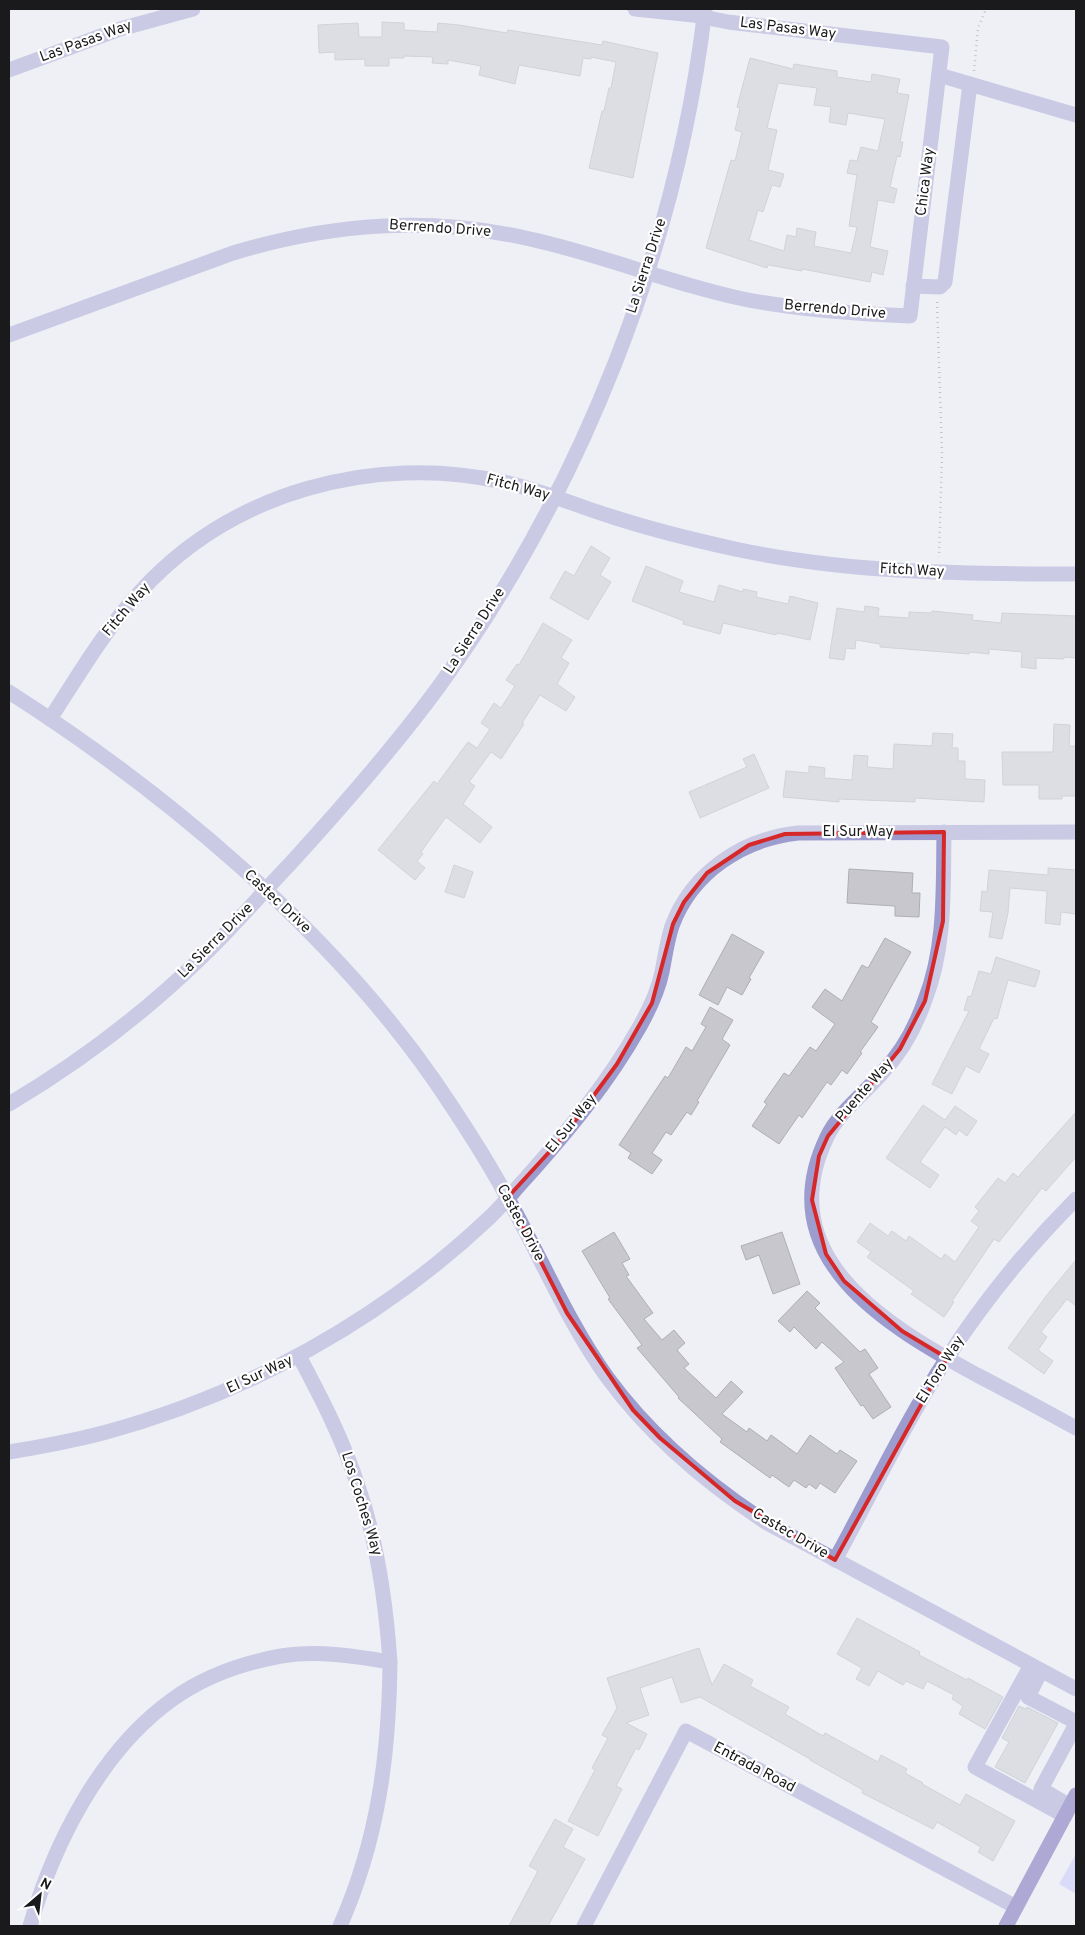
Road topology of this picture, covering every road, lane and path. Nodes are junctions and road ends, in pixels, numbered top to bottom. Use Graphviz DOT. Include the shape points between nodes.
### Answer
graph roads {
  1 [pos="192,9"];
  2 [pos="635,9"];
  3 [pos="986,9"];
  4 [pos="705,13"];
  5 [pos="942,47"];
  6 [pos="9,70"];
  7 [pos="939,75"];
  8 [pos="972,79"];
  9 [pos="1076,115"];
  10 [pos="647,273"];
  11 [pos="913,286"];
  12 [pos="937,302"];
  13 [pos="910,316"];
  14 [pos="9,335"];
  15 [pos="554,497"];
  16 [pos="938,573"];
  17 [pos="1076,574"];
  18 [pos="9,692"];
  19 [pos="50,719"];
  20 [pos="944,832"];
  21 [pos="1076,832"];
  22 [pos="265,890"];
  23 [pos="9,1104"];
  24 [pos="508,1197"];
  25 [pos="1076,1199"];
  26 [pos="299,1356"];
  27 [pos="947,1358"];
  28 [pos="1076,1428"];
  29 [pos="9,1452"];
  30 [pos="835,1560"];
  31 [pos="390,1662"];
  32 [pos="1036,1668"];
  33 [pos="1076,1689"];
  34 [pos="1076,1723"];
  35 [pos="1071,1806"];
  36 [pos="1016,1907"];
  37 [pos="30,1926"];
  38 [pos="340,1926"];
  39 [pos="584,1926"];
  40 [pos="1006,1926"];
  1 -- 6 [label="street, Las Pasas Way" via="120,29"];
  2 -- 4 [label="street, Las Pasas Way"];
  3 -- 8 [label="path" via="978,28"];
  4 -- 5 [label="street, Las Pasas Way" via="728,22"];
  4 -- 10 [label="street, La Sierra Drive" via="682,145"];
  5 -- 7 [label="street, Chica Way"];
  7 -- 8 [label="street"];
  7 -- 11 [label="street, Chica Way"];
  8 -- 9 [label="street"];
  8 -- 11 [label="street" via="945,282 940,287"];
  10 -- 13 [label="street, Berrendo Drive" via="706,290 793,307"];
  10 -- 14 [label="street, Berrendo Drive" via="531,239 475,229 418,224 343,228 269,242 233,253"];
  10 -- 15 [label="street, La Sierra Drive" via="614,366"];
  11 -- 13 [label="street, Chica Way"];
  12 -- 16 [label="path" via="942,453"];
  15 -- 16 [label="street, Fitch Way" via="611,517 738,549 867,568"];
  15 -- 19 [label="street, Fitch Way" via="505,482 426,472 347,478 271,501 224,525 160,572 122,612"];
  15 -- 22 [label="street, La Sierra Drive" via="512,575 441,683 343,806"];
  16 -- 17 [label="street, Fitch Way"];
  18 -- 19 [label="street, Castec Drive"];
  19 -- 22 [label="street, Castec Drive" via="171,810"];
  20 -- 21 [label="street, El Sur Way"];
  20 -- 24 [label="street, El Sur Way" via="785,834 749,845 707,873 684,902 673,924 652,1003 617,1064 564,1137"];
  20 -- 27 [label="street, Puente Way" via="940,948 925,1001 914,1026 884,1072 847,1109 828,1136 819,1156 812,1200 826,1254 844,1281 902,1331"];
  22 -- 23 [label="street, La Sierra Drive" via="206,954 154,1001 72,1064"];
  22 -- 24 [label="street, Castec Drive" via="334,958 393,1027 432,1078"];
  24 -- 26 [label="street, El Sur Way" via="492,1216 406,1289"];
  24 -- 30 [label="street, Castec Drive" via="567,1314 609,1379 634,1410 703,1478 734,1502"];
  25 -- 27 [label="street, El Toro Way" via="1015,1265"];
  26 -- 29 [label="street, El Sur Way" via="218,1395 160,1416 101,1434"];
  26 -- 31 [label="street, Los Coches Way" via="327,1409 360,1489 380,1573"];
  27 -- 28 [label="street, Puente Way"];
  27 -- 30 [label="street, El Toro Way"];
  30 -- 32 [label="street, Castec Drive"];
  31 -- 37 [label="street" via="348,1655 308,1653 282,1656 231,1668 172,1699 124,1744 78,1811 48,1873"];
  31 -- 38 [label="street, Los Coches Way" via="386,1758 379,1800 366,1853"];
  32 -- 33 [label="street, Castec Drive"];
  32 -- 34 [label="street" via="1028,1697"];
  32 -- 35 [label="street" via="975,1768"];
  34 -- 35 [label="street" via="1041,1790"];
  35 -- 36 [label="main road"];
  36 -- 39 [label="street, Entrada Road" via="686,1731"];
  36 -- 40 [label="main road"];
}
